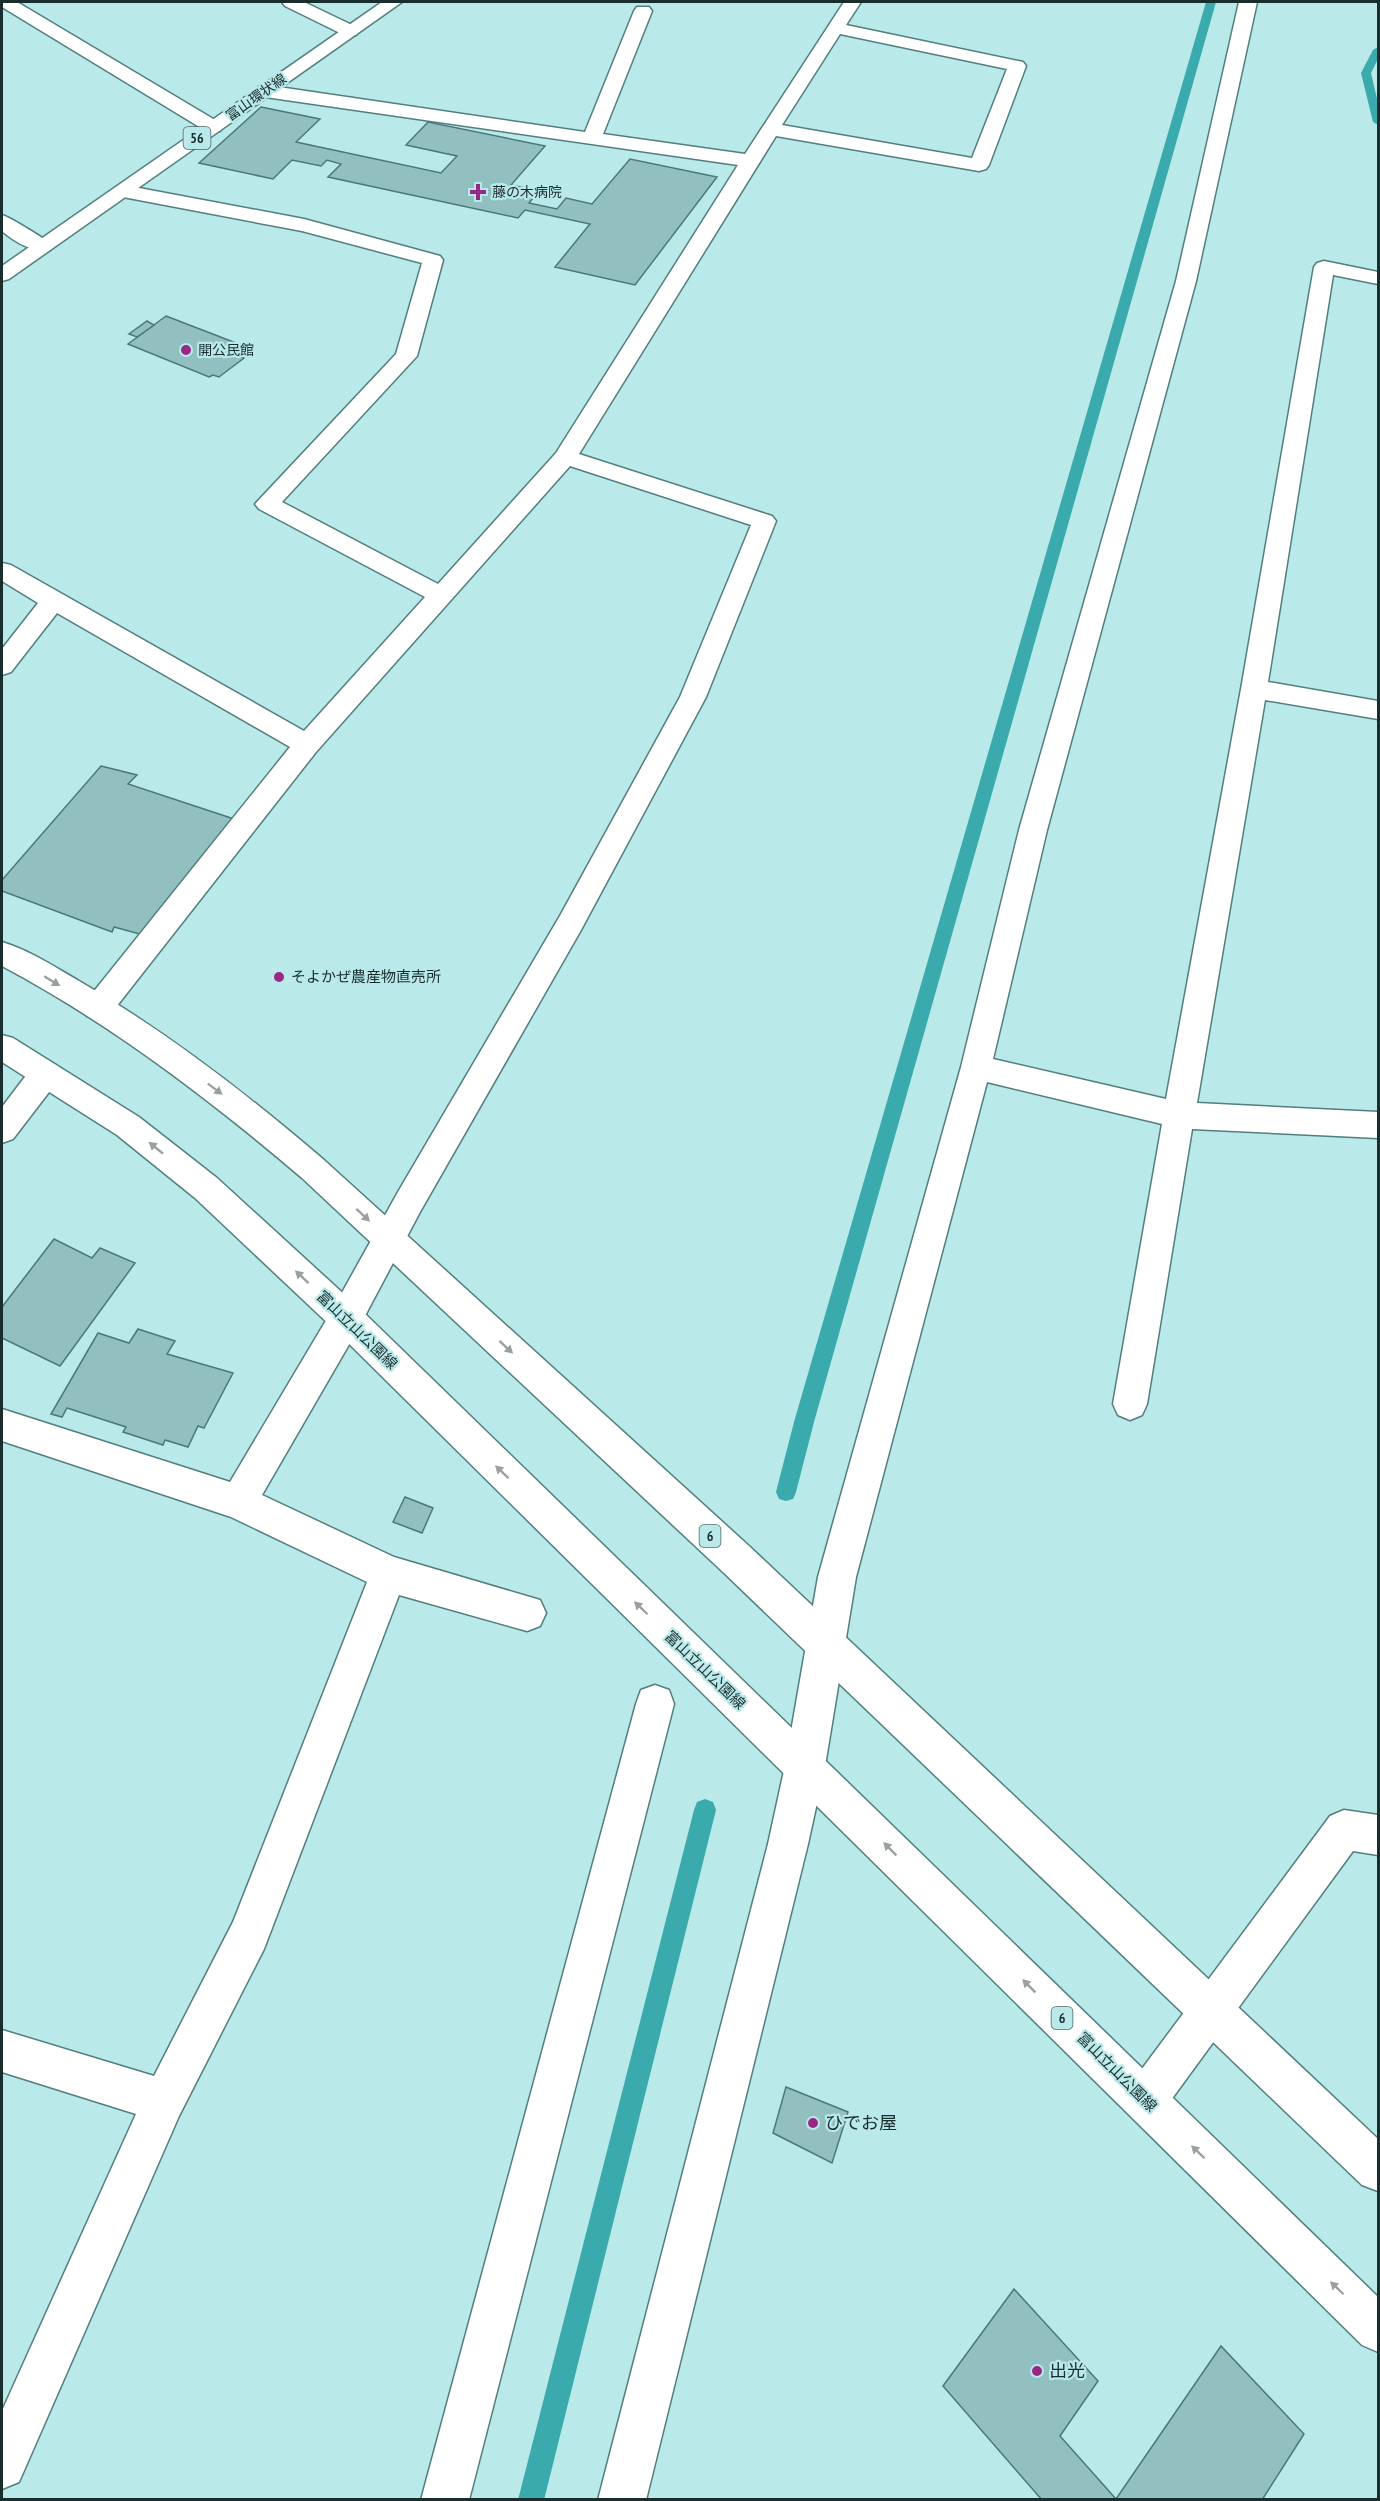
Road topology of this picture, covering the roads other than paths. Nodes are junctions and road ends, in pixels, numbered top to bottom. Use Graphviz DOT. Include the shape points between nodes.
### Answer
graph roads {
  1 [pos="5,2"];
  2 [pos="291,2"];
  3 [pos="393,2"];
  4 [pos="852,2"];
  5 [pos="1248,2"];
  6 [pos="643,11"];
  7 [pos="836,28"];
  8 [pos="350,32"];
  9 [pos="265,91"];
  10 [pos="213,127"];
  11 [pos="771,129"];
  12 [pos="592,139"];
  13 [pos="750,161"];
  14 [pos="123,191"];
  15 [pos="2,221"];
  16 [pos="43,246"];
  17 [pos="2,275"];
  18 [pos="1378,278"];
  19 [pos="565,457"];
  20 [pos="2,571"];
  21 [pos="442,596"];
  22 [pos="53,601"];
  23 [pos="2,666"];
  24 [pos="1254,689"];
  25 [pos="1378,710"];
  26 [pos="307,745"];
  27 [pos="2,952"];
  28 [pos="98,1008"];
  29 [pos="2,1047"];
  30 [pos="976,1067"];
  31 [pos="45,1074"];
  32 [pos="1179,1115"];
  33 [pos="1378,1125"];
  34 [pos="2,1130"];
  35 [pos="389,1239"];
  36 [pos="346,1318"];
  37 [pos="1130,1404"];
  38 [pos="2,1425"];
  39 [pos="238,1502"];
  40 [pos="389,1574"];
  41 [pos="527,1613"];
  42 [pos="825,1644"];
  43 [pos="655,1704"];
  44 [pos="805,1766"];
  45 [pos="1378,1835"];
  46 [pos="1210,2011"];
  47 [pos="2,2051"];
  48 [pos="1145,2100"];
  49 [pos="164,2101"];
  50 [pos="1378,2169"];
  51 [pos="1378,2330"];
  52 [pos="2,2465"];
  53 [pos="445,2499"];
  54 [pos="622,2499"];
  1 -- 10 [label="street"];
  2 -- 8 [label="street"];
  3 -- 8 [label="street, 富山環状線 / 56"];
  4 -- 7 [label="street"];
  5 -- 30 [label="street" via="1186,280 1033,830"];
  6 -- 12 [label="street"];
  7 -- 11 [label="street"];
  7 -- 11 [label="street" via="1017,66 979,165"];
  8 -- 9 [label="street, 富山環状線 / 56"];
  9 -- 10 [label="street, 富山環状線 / 56"];
  9 -- 12 [label="street"];
  10 -- 14 [label="street, 富山環状線 / 56"];
  11 -- 13 [label="street"];
  12 -- 13 [label="street"];
  13 -- 19 [label="street"];
  14 -- 16 [label="street, 富山環状線 / 56"];
  14 -- 21 [label="street" via="304,225 433,260 406,356 267,504"];
  15 -- 16 [label="street"];
  16 -- 17 [label="street, 富山環状線 / 56"];
  18 -- 24 [label="street" via="1324,267"];
  19 -- 21 [label="street"];
  19 -- 35 [label="street" via="764,521 693,697 571,922"];
  20 -- 22 [label="street"];
  21 -- 26 [label="street"];
  22 -- 23 [label="street"];
  22 -- 26 [label="street"];
  24 -- 25 [label="street"];
  24 -- 32 [label="street"];
  26 -- 28 [label="street"];
  27 -- 28 [label="street, 6, one-way"];
  28 -- 35 [label="street, 6, one-way" via="256,1119"];
  29 -- 31 [label="street, 富山立山公園線 / 6"];
  30 -- 32 [label="street"];
  30 -- 42 [label="street" via="837,1577"];
  31 -- 34 [label="street"];
  36 -- 31 [label="street, 富山立山公園線 / 6, one-way" via="206,1188 128,1126"];
  32 -- 33 [label="street"];
  32 -- 37 [label="street"];
  35 -- 36 [label="street"];
  35 -- 42 [label="street, 6, one-way"];
  36 -- 39 [label="street"];
  44 -- 36 [label="street, 富山立山公園線 / 6, one-way"];
  38 -- 39 [label="street"];
  39 -- 40 [label="street"];
  40 -- 41 [label="street"];
  40 -- 49 [label="street" via="249,1934"];
  42 -- 44 [label="street"];
  42 -- 46 [label="street, 6"];
  43 -- 53 [label="street"];
  48 -- 44 [label="street, 富山立山公園線 / 6, one-way"];
  44 -- 54 [label="street"];
  45 -- 46 [label="street" via="1344,1830"];
  46 -- 48 [label="street"];
  46 -- 50 [label="street, 6"];
  47 -- 49 [label="street"];
  51 -- 48 [label="street, 富山立山公園線 / 6, one-way"];
  49 -- 52 [label="street"];
}
